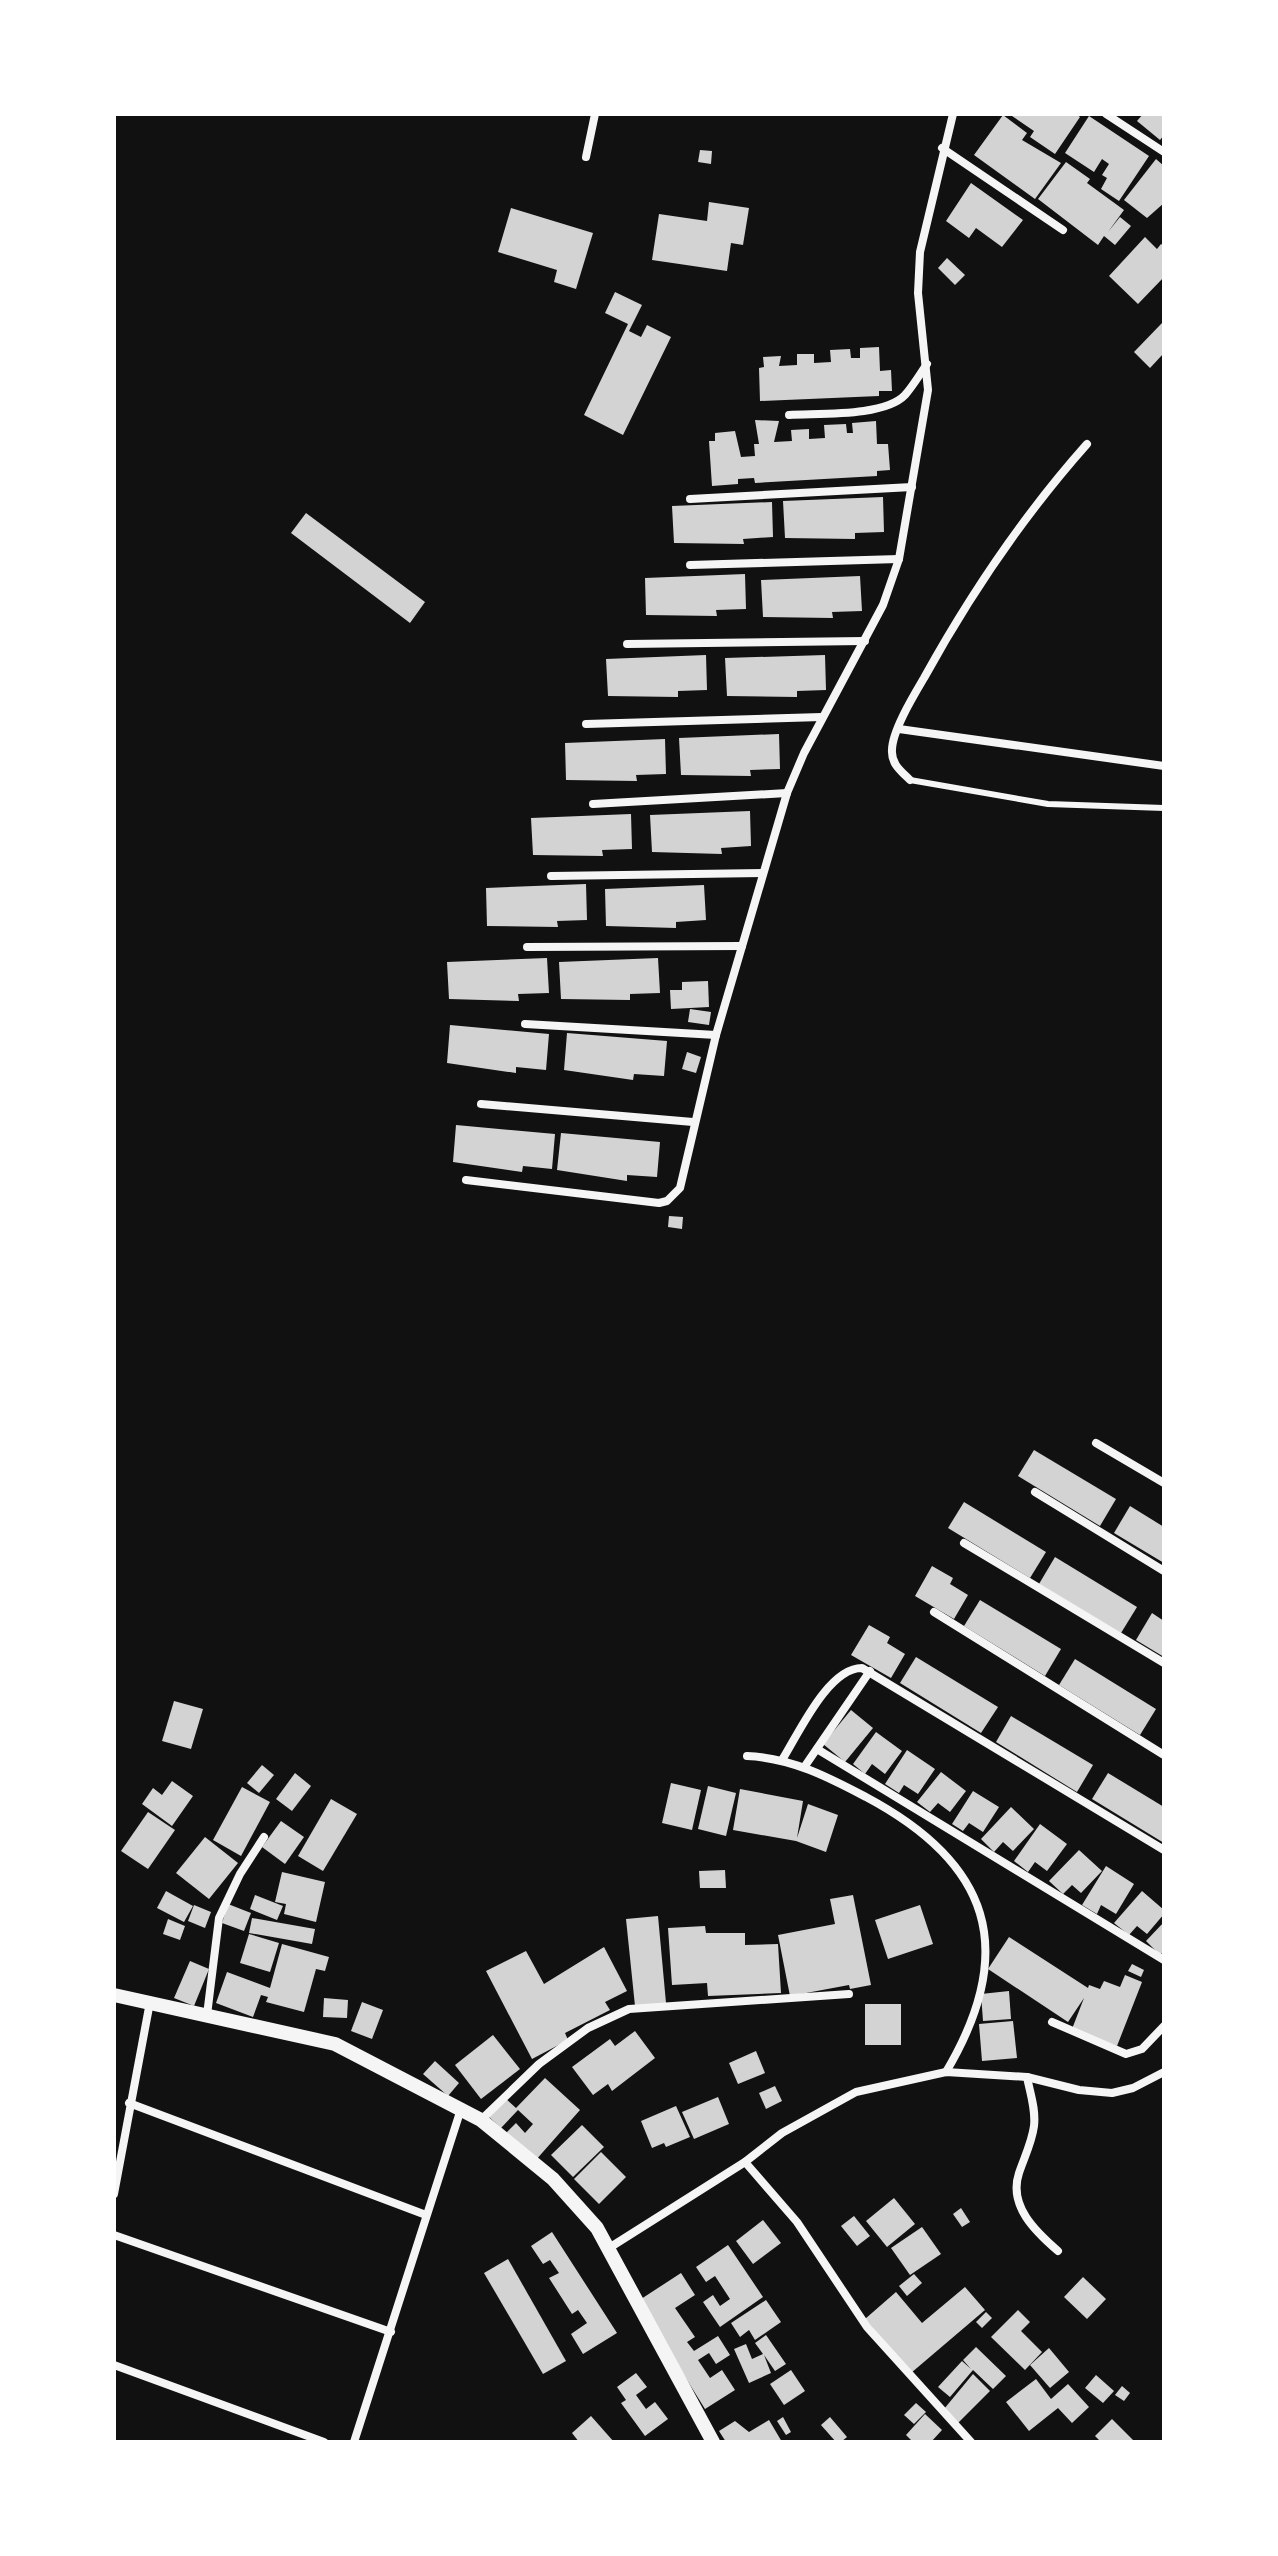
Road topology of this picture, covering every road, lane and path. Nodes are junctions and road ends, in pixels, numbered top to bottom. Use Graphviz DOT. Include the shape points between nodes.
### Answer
graph roads {
  1 [pos="595,114"];
  2 [pos="953,114"];
  3 [pos="1106,114"];
  4 [pos="942,148"];
  5 [pos="1164,152"];
  6 [pos="586,157"];
  7 [pos="1063,230"];
  8 [pos="927,364"];
  9 [pos="789,415"];
  10 [pos="1087,444"];
  11 [pos="912,487"];
  12 [pos="690,499"];
  13 [pos="899,559"];
  14 [pos="690,565"];
  15 [pos="865,641"];
  16 [pos="627,644"];
  17 [pos="822,717"];
  18 [pos="586,724"];
  19 [pos="899,729"];
  20 [pos="1164,766"];
  21 [pos="910,780"];
  22 [pos="787,793"];
  23 [pos="593,804"];
  24 [pos="1164,808"];
  25 [pos="763,873"];
  26 [pos="551,876"];
  27 [pos="742,946"];
  28 [pos="527,947"];
  29 [pos="525,1024"];
  30 [pos="716,1035"];
  31 [pos="481,1104"];
  32 [pos="693,1122"];
  33 [pos="466,1180"];
  34 [pos="1096,1443"];
  35 [pos="1164,1483"];
  36 [pos="1035,1492"];
  37 [pos="964,1543"];
  38 [pos="1164,1571"];
  39 [pos="934,1612"];
  40 [pos="1164,1663"];
  41 [pos="870,1671"];
  42 [pos="817,1749"];
  43 [pos="1164,1755"];
  44 [pos="747,1756"];
  45 [pos="782,1760"];
  46 [pos="805,1766"];
  47 [pos="264,1837"];
  48 [pos="1164,1850"];
  49 [pos="1164,1960"];
  50 [pos="849,1994"];
  51 [pos="114,1995"];
  52 [pos="150,2001"];
  53 [pos="207,2015"];
  54 [pos="1052,2022"];
  55 [pos="1164,2026"];
  56 [pos="946,2072"];
  57 [pos="1164,2072"];
  58 [pos="1027,2077"];
  59 [pos="129,2103"];
  60 [pos="461,2109"];
  61 [pos="481,2120"];
  62 [pos="745,2162"];
  63 [pos="114,2194"];
  64 [pos="426,2215"];
  65 [pos="114,2235"];
  66 [pos="609,2248"];
  67 [pos="1058,2251"];
  68 [pos="391,2332"];
  69 [pos="114,2365"];
  70 [pos="324,2442"];
  71 [pos="354,2442"];
  72 [pos="713,2442"];
  73 [pos="969,2442"];
  1 -- 6 [label="street"];
  2 -- 4 [label="street"];
  3 -- 5 [label="street"];
  4 -- 7 [label="street"];
  4 -- 8 [label="street" via="917,271"];
  8 -- 9 [label="street" via="892,404"];
  8 -- 11 [label="street" via="926,416"];
  10 -- 19 [label="street" via="981,579"];
  11 -- 12 [label="street"];
  11 -- 13 [label="street"];
  13 -- 14 [label="street"];
  13 -- 15 [label="street"];
  15 -- 16 [label="street"];
  15 -- 17 [label="street"];
  17 -- 18 [label="street"];
  17 -- 22 [label="street"];
  19 -- 20 [label="street"];
  19 -- 21 [label="street" via="892,750 896,767"];
  21 -- 24 [label="lane" via="1048,804"];
  22 -- 23 [label="street"];
  22 -- 25 [label="street"];
  25 -- 26 [label="street"];
  25 -- 27 [label="street"];
  27 -- 28 [label="street"];
  27 -- 30 [label="street"];
  29 -- 30 [label="street"];
  30 -- 32 [label="street"];
  31 -- 32 [label="street"];
  32 -- 33 [label="street" via="680,1188 667,1201"];
  34 -- 35 [label="street"];
  36 -- 38 [label="street"];
  37 -- 40 [label="street"];
  39 -- 43 [label="street"];
  41 -- 42 [label="street"];
  41 -- 45 [label="street" via="853,1668 838,1675"];
  41 -- 48 [label="street"];
  42 -- 46 [label="street"];
  42 -- 49 [label="street"];
  44 -- 45 [label="street"];
  45 -- 46 [label="street"];
  46 -- 56 [label="street" via="936,1842 976,1901 985,1936 985,1973"];
  47 -- 53 [label="street" via="219,1918"];
  50 -- 61 [label="street" via="629,2009 588,2028 539,2064"];
  51 -- 52 [label="street"];
  52 -- 53 [label="street"];
  52 -- 59 [label="street"];
  53 -- 60 [label="street" via="335,2044"];
  54 -- 55 [label="street" via="1126,2054 1142,2049"];
  56 -- 58 [label="street"];
  56 -- 62 [label="street" via="856,2092 782,2133"];
  57 -- 58 [label="street" via="1112,2093"];
  58 -- 67 [label="street" via="1034,2128 1017,2176 1017,2195 1021,2211"];
  59 -- 63 [label="street"];
  59 -- 64 [label="street"];
  60 -- 61 [label="street"];
  60 -- 64 [label="street"];
  61 -- 66 [label="street" via="553,2179"];
  62 -- 66 [label="street"];
  62 -- 73 [label="street" via="797,2222 867,2327"];
  64 -- 68 [label="street"];
  65 -- 68 [label="street"];
  66 -- 72 [label="street"];
  68 -- 71 [label="street"];
  69 -- 70 [label="street"];
}
